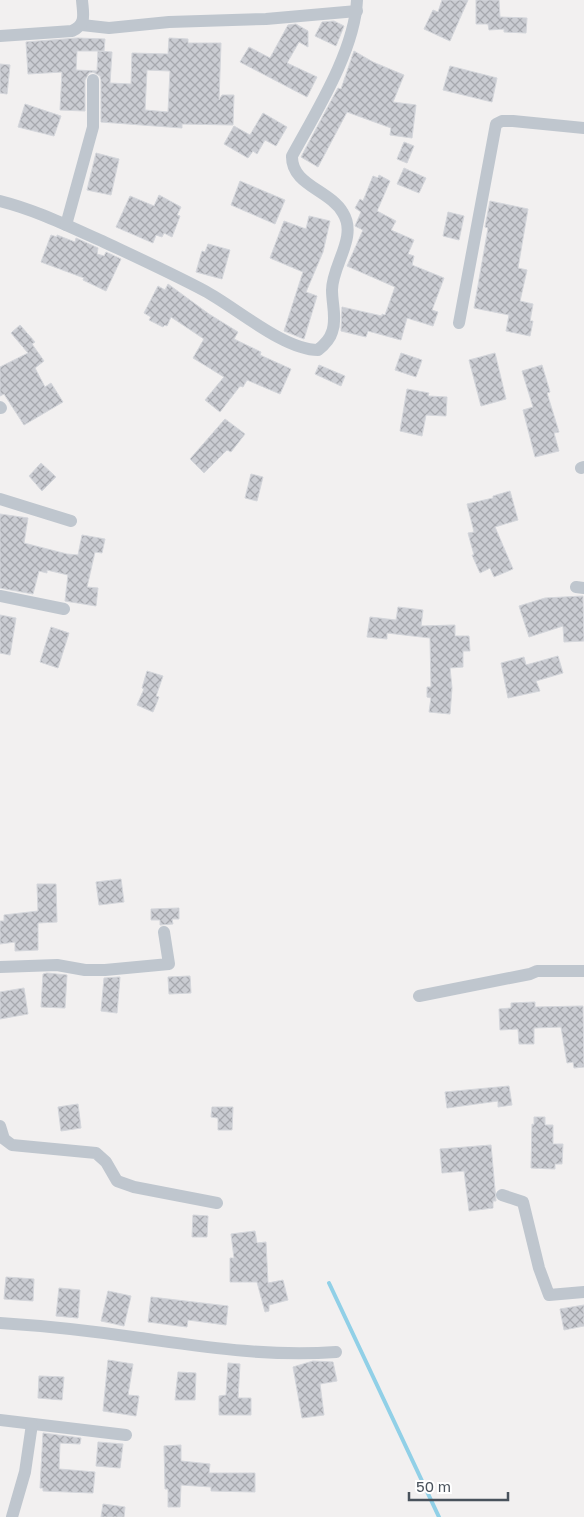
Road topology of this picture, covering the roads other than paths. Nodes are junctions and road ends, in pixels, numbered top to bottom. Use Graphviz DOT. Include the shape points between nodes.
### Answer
graph roads {
  1 [pos="82,0"];
  2 [pos="357,5"];
  3 [pos="82,25"];
  4 [pos="0,36"];
  5 [pos="93,80"];
  6 [pos="584,128"];
  7 [pos="0,201"];
  8 [pos="66,224"];
  9 [pos="459,324"];
  10 [pos="0,499"];
  11 [pos="71,521"];
  12 [pos="0,596"];
  13 [pos="64,609"];
  14 [pos="164,932"];
  15 [pos="0,967"];
  16 [pos="584,971"];
  17 [pos="419,996"];
  18 [pos="1,1135"];
  19 [pos="502,1195"];
  20 [pos="217,1203"];
  21 [pos="584,1292"];
  22 [pos="0,1322"];
  23 [pos="336,1352"];
  24 [pos="0,1420"];
  25 [pos="32,1424"];
  26 [pos="126,1435"];
  27 [pos="12,1517"];
  1 -- 3 [label="street"];
  2 -- 3 [label="street" via="266,19 109,28"];
  2 -- 8 [label="street" via="354,28 292,156 296,174 336,204 347,220 345,246 332,290 333,330 318,350 302,347 265,330 206,292"];
  3 -- 4 [label="street" via="72,31"];
  5 -- 8 [label="street" via="93,127"];
  6 -- 9 [label="street" via="513,121 496,124"];
  7 -- 8 [label="street" via="31,208"];
  10 -- 11 [label="street"];
  12 -- 13 [label="street"];
  14 -- 15 [label="street" via="169,964 85,970 58,965"];
  16 -- 17 [label="street" via="537,971"];
  18 -- 20 [label="street" via="12,1145 96,1154 106,1162 117,1182"];
  19 -- 21 [label="street" via="523,1202 549,1296"];
  22 -- 23 [label="street" via="231,1351 296,1355"];
  24 -- 25 [label="street"];
  25 -- 26 [label="street"];
  25 -- 27 [label="street" via="25,1472"];
}
